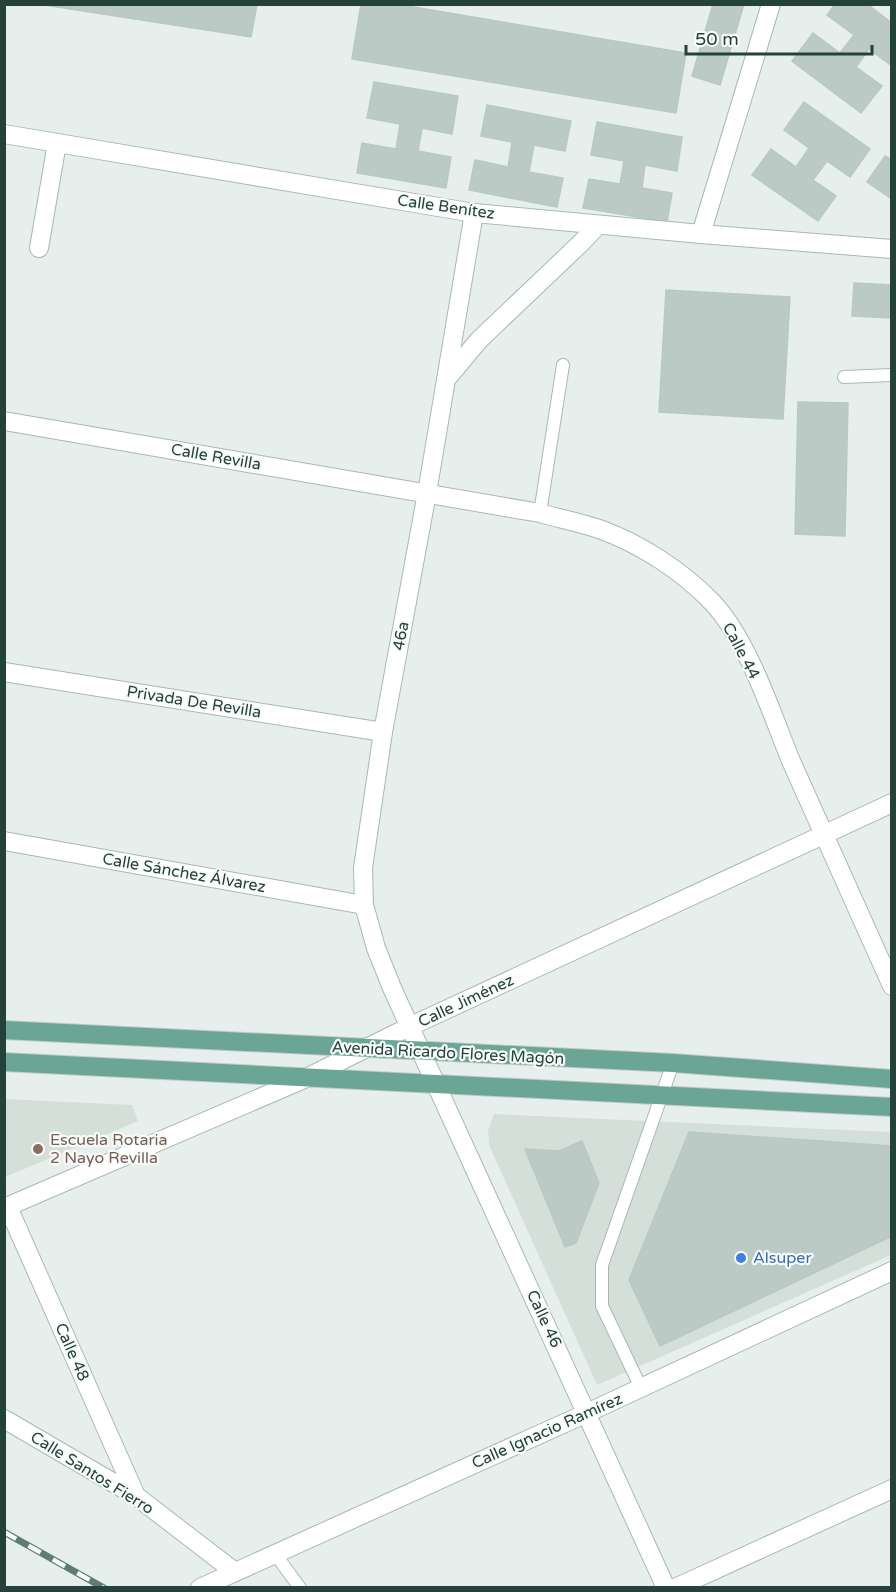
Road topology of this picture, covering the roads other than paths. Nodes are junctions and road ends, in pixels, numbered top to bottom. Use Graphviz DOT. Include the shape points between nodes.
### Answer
graph roads {
  1 [pos="771,4"];
  2 [pos="4,134"];
  3 [pos="57,143"];
  4 [pos="474,213"];
  5 [pos="598,225"];
  6 [pos="701,234"];
  7 [pos="39,248"];
  8 [pos="891,249"];
  9 [pos="563,365"];
  10 [pos="891,375"];
  11 [pos="447,377"];
  12 [pos="844,377"];
  13 [pos="4,421"];
  14 [pos="427,493"];
  15 [pos="540,513"];
  16 [pos="4,672"];
  17 [pos="383,732"];
  18 [pos="891,803"];
  19 [pos="823,835"];
  20 [pos="4,841"];
  21 [pos="364,905"];
  22 [pos="891,986"];
  23 [pos="411,1026"];
  24 [pos="4,1030"];
  25 [pos="364,1049"];
  26 [pos="422,1051"];
  27 [pos="4,1062"];
  28 [pos="674,1063"];
  29 [pos="304,1078"];
  30 [pos="891,1079"];
  31 [pos="437,1085"];
  32 [pos="663,1094"];
  33 [pos="891,1107"];
  34 [pos="6,1208"];
  35 [pos="891,1271"];
  36 [pos="641,1388"];
  37 [pos="587,1413"];
  38 [pos="4,1419"];
  39 [pos="891,1489"];
  40 [pos="136,1496"];
  41 [pos="276,1555"];
  42 [pos="235,1572"];
  43 [pos="200,1587"];
  44 [pos="300,1587"];
  45 [pos="666,1587"];
  46 [pos="675,1587"];
  1 -- 6 [label="street"];
  2 -- 3 [label="street, Calle Benítez"];
  3 -- 4 [label="street, Calle Benítez"];
  3 -- 7 [label="street"];
  4 -- 5 [label="street, Calle Benítez"];
  4 -- 11 [label="street, 46a"];
  5 -- 6 [label="street, Calle Benítez"];
  5 -- 11 [label="street" via="479,340"];
  6 -- 8 [label="street, Calle Benítez"];
  9 -- 15 [label="lane"];
  10 -- 12 [label="lane"];
  11 -- 14 [label="street, 46a"];
  13 -- 14 [label="street, Calle Revilla"];
  14 -- 15 [label="street, Calle 44"];
  14 -- 17 [label="street, 46a"];
  15 -- 19 [label="street, Calle 44" via="626,540 681,575 713,603 751,666"];
  16 -- 17 [label="street, Privada De Revilla"];
  17 -- 21 [label="street, 46a" via="366,838"];
  18 -- 19 [label="street, Calle Jiménez"];
  19 -- 22 [label="street, Calle 44"];
  19 -- 23 [label="street, Calle Jiménez"];
  20 -- 21 [label="street, Calle Sánchez Álvarez"];
  21 -- 23 [label="street, 46a" via="376,948"];
  23 -- 25 [label="street, Calle Jiménez"];
  23 -- 26 [label="street, 46a"];
  24 -- 25 [label="main road, Avenida Ricardo Flores Magón"];
  25 -- 26 [label="main road, Avenida Ricardo Flores Magón"];
  25 -- 29 [label="street, Calle Jiménez"];
  26 -- 28 [label="main road, Avenida Ricardo Flores Magón"];
  26 -- 31 [label="street, Calle 46"];
  27 -- 29 [label="main road, Avenida Ricardo Flores Magón"];
  28 -- 30 [label="main road, Avenida Ricardo Flores Magón"];
  28 -- 32 [label="lane"];
  29 -- 31 [label="main road, Avenida Ricardo Flores Magón"];
  29 -- 34 [label="street, Calle Jiménez"];
  31 -- 32 [label="main road, Avenida Ricardo Flores Magón"];
  31 -- 37 [label="street, Calle 46"];
  32 -- 33 [label="main road, Avenida Ricardo Flores Magón"];
  32 -- 36 [label="lane" via="602,1265 602,1306"];
  34 -- 40 [label="street, Calle 48"];
  35 -- 36 [label="street, Calle Ignacio Ramírez"];
  36 -- 37 [label="street, Calle Ignacio Ramírez"];
  37 -- 41 [label="street, Calle Ignacio Ramírez"];
  37 -- 45 [label="street, Calle 46"];
  38 -- 40 [label="street, Calle Santos Fierro"];
  39 -- 46 [label="street"];
  40 -- 42 [label="street, Calle Santos Fierro"];
  41 -- 42 [label="street, Calle Ignacio Ramírez"];
  41 -- 44 [label="lane"];
  42 -- 43 [label="street, Calle Ignacio Ramírez"];
}
